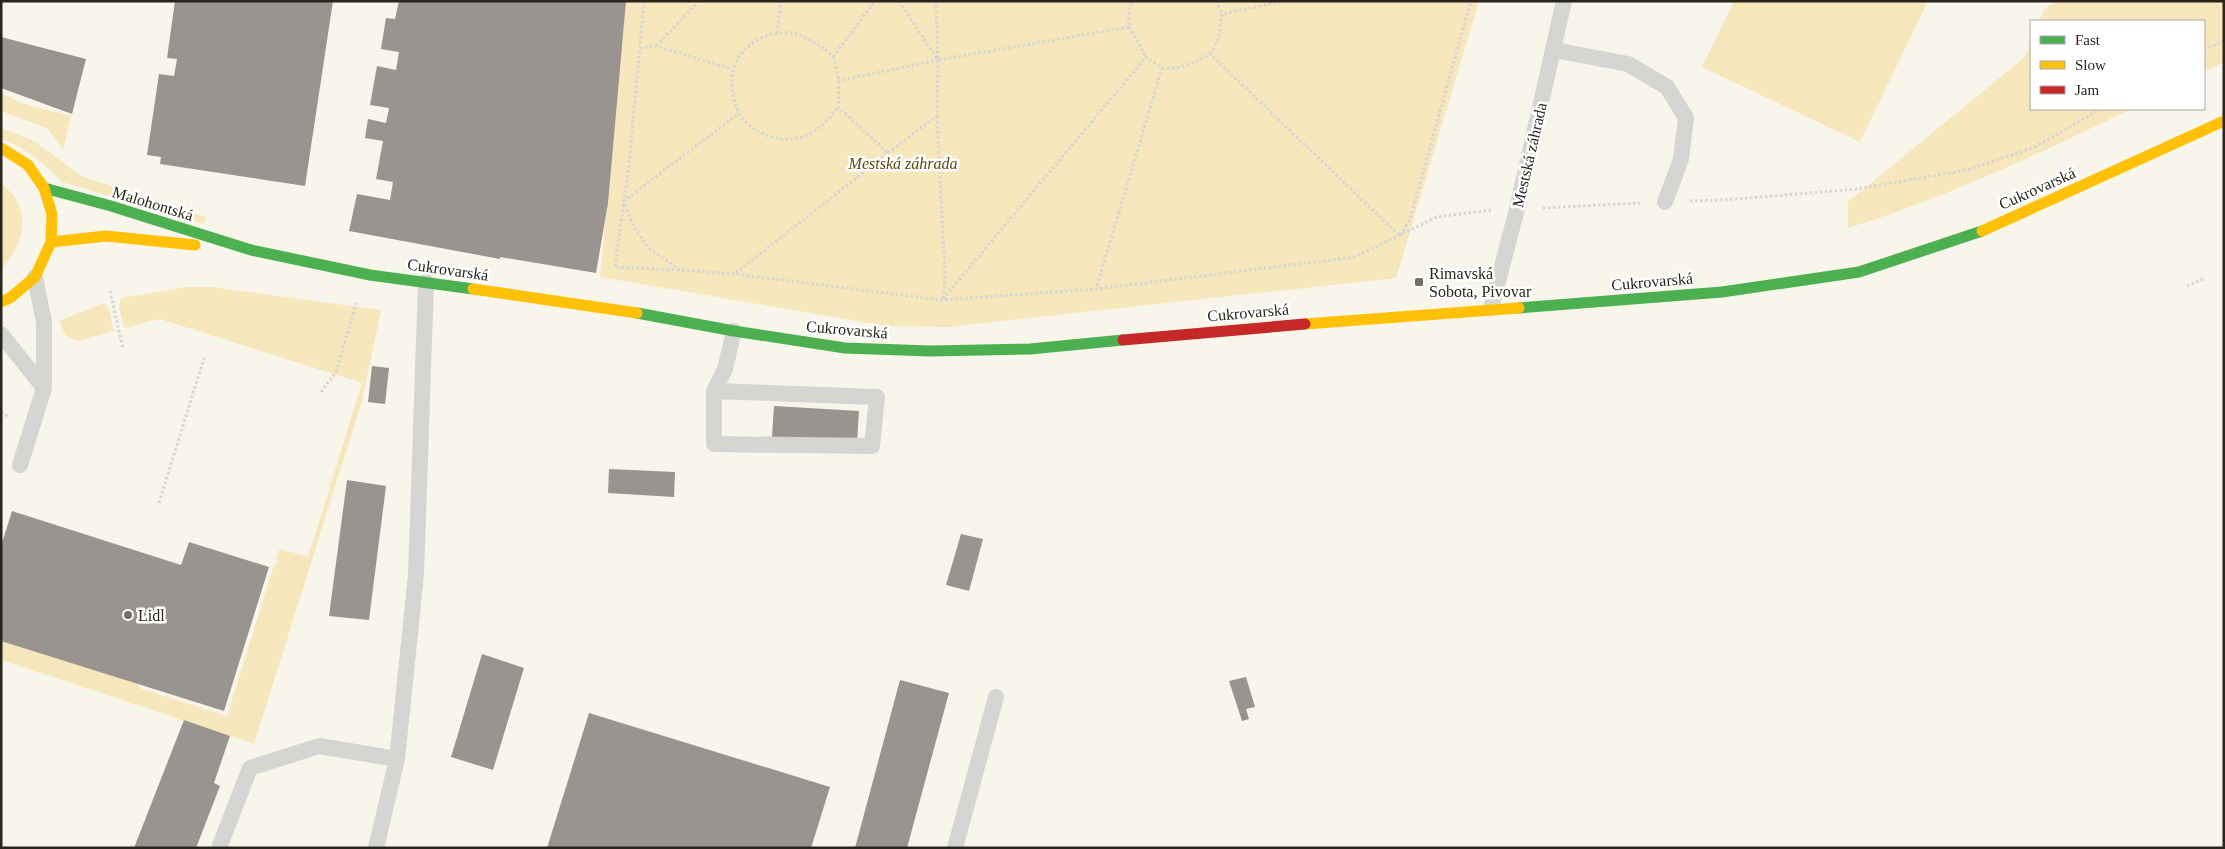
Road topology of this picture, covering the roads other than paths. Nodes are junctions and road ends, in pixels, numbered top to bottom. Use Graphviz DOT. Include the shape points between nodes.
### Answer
graph roads {
  1 [pos="1564,1"];
  2 [pos="1554,50"];
  3 [pos="2224,121"];
  4 [pos="1,148"];
  5 [pos="44,188"];
  6 [pos="1665,202"];
  7 [pos="51,242"];
  8 [pos="251,250"];
  9 [pos="35,277"];
  10 [pos="426,282"];
  11 [pos="1,302"];
  12 [pos="1491,308"];
  13 [pos="734,331"];
  14 [pos="1,334"];
  15 [pos="44,388"];
  16 [pos="714,391"];
  17 [pos="20,465"];
  18 [pos="996,696"];
  19 [pos="397,759"];
  20 [pos="219,848"];
  21 [pos="376,848"];
  22 [pos="955,848"];
  1 -- 2 [label="lane, Mestská záhrada"];
  2 -- 6 [label="lane" via="1628,64 1667,87 1686,118 1681,159"];
  2 -- 12 [label="lane, Mestská záhrada"];
  3 -- 12 [label="main road, Cukrovarská" via="1981,231 1859,272 1722,292"];
  4 -- 5 [label="main road" via="28,165"];
  5 -- 7 [label="main road" via="52,214"];
  5 -- 8 [label="main road, Malohontská"];
  7 -- 8 [label="main road" via="106,236"];
  7 -- 9 [label="main road"];
  8 -- 10 [label="main road, Cukrovarská" via="370,275"];
  9 -- 11 [label="main road"];
  9 -- 15 [label="lane" via="44,322"];
  10 -- 13 [label="main road, Cukrovarská" via="607,307"];
  10 -- 19 [label="lane" via="416,575"];
  12 -- 13 [label="main road, Cukrovarská" via="1030,349 930,351 845,348"];
  13 -- 16 [label="lane" via="725,369"];
  14 -- 15 [label="lane"];
  15 -- 17 [label="lane"];
  16 -- 16 [label="lane" via="714,444 872,446 877,397"];
  18 -- 22 [label="lane"];
  19 -- 20 [label="lane" via="318,746 250,768"];
  19 -- 21 [label="lane"];
}
